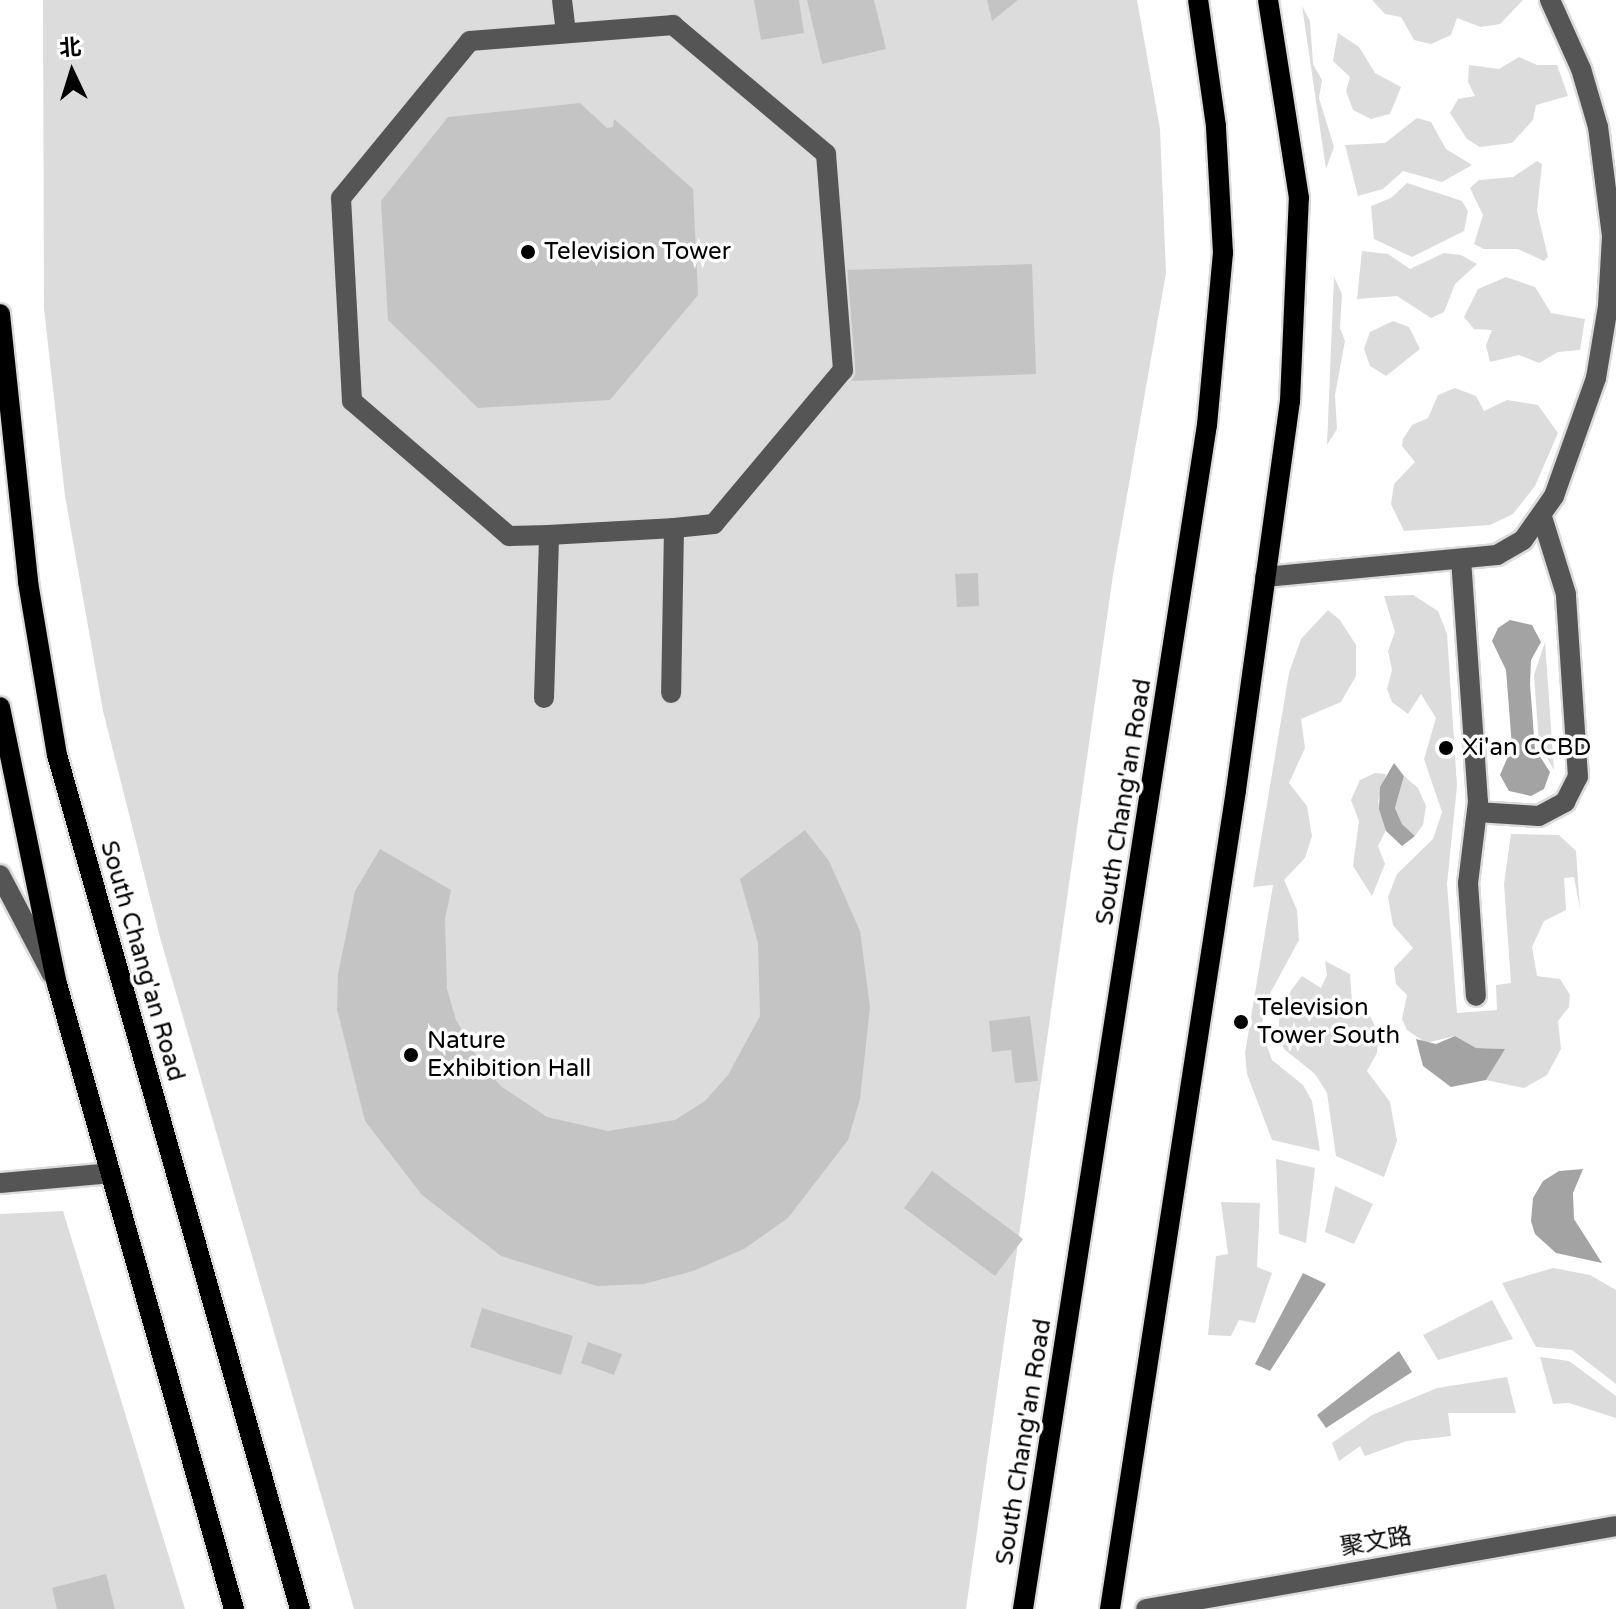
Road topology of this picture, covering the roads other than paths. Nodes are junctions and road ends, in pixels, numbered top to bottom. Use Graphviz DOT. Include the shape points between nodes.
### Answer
graph roads {
  1 [pos="562,0"];
  2 [pos="1198,0"];
  3 [pos="1268,0"];
  4 [pos="1550,0"];
  5 [pos="566,33"];
  6 [pos="0,314"];
  7 [pos="1542,517"];
  8 [pos="674,528"];
  9 [pos="549,535"];
  10 [pos="1461,559"];
  11 [pos="1265,577"];
  12 [pos="671,693"];
  13 [pos="544,698"];
  14 [pos="0,707"];
  15 [pos="1477,812"];
  16 [pos="0,875"];
  17 [pos="57,984"];
  18 [pos="1476,996"];
  19 [pos="111,1173"];
  20 [pos="0,1183"];
  21 [pos="1616,1526"];
  22 [pos="234,1609"];
  23 [pos="300,1609"];
  24 [pos="1023,1609"];
  25 [pos="1110,1609"];
  26 [pos="1146,1609"];
  1 -- 5 [label="street"];
  2 -- 24 [label="main road, South Chang'an Road" via="1214,111 1223,253 1209,410"];
  3 -- 11 [label="main road" via="1299,198 1299,286 1290,401"];
  4 -- 7 [label="street" via="1581,69 1598,127 1612,236 1596,378 1572,453"];
  5 -- 8 [label="street" via="673,25 826,154 843,370 714,524"];
  5 -- 9 [label="street" via="470,41 341,198 352,401 509,536"];
  6 -- 23 [label="main road, South Chang'an Road" via="28,582 57,755"];
  7 -- 10 [label="street" via="1510,549"];
  7 -- 15 [label="street" via="1566,594 1578,777 1565,802 1539,816"];
  8 -- 9 [label="street"];
  8 -- 12 [label="street"];
  9 -- 13 [label="street"];
  10 -- 11 [label="street"];
  10 -- 15 [label="street"];
  11 -- 25 [label="main road"];
  14 -- 17 [label="main road"];
  15 -- 18 [label="street" via="1468,883"];
  16 -- 17 [label="street"];
  17 -- 19 [label="main road"];
  19 -- 20 [label="street"];
  19 -- 22 [label="main road"];
  21 -- 26 [label="street, 聚文路"];
}
